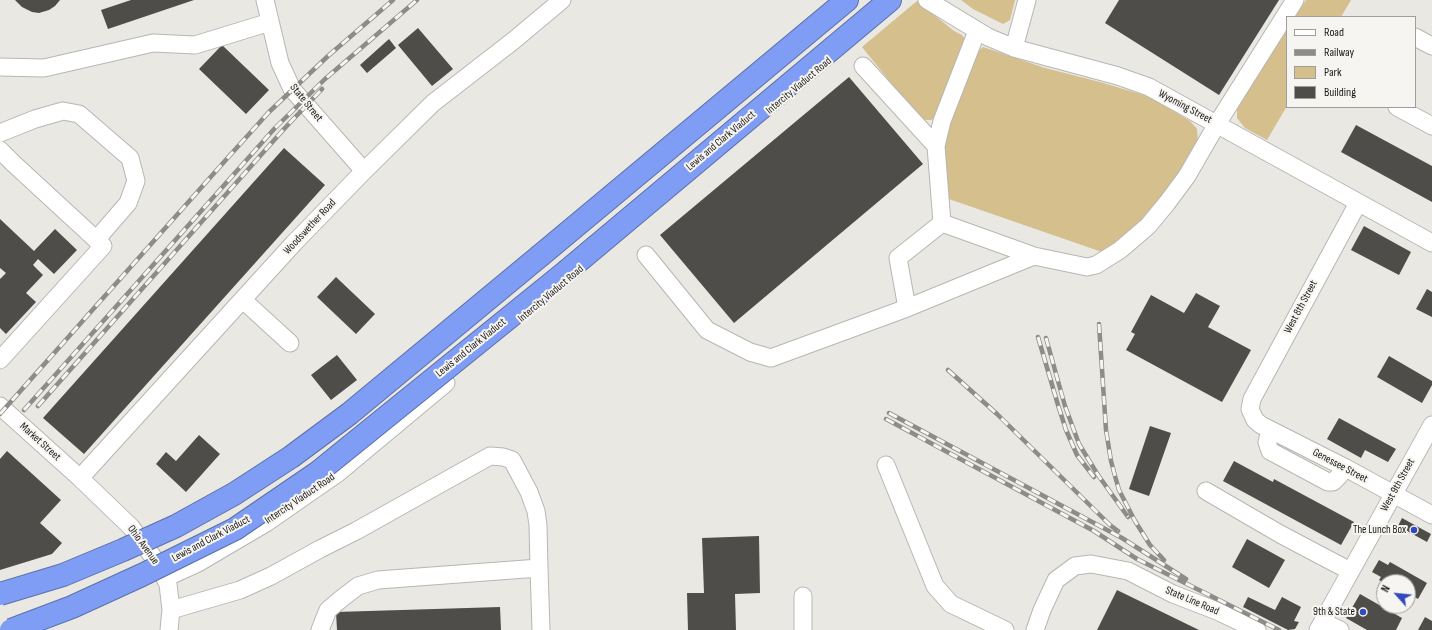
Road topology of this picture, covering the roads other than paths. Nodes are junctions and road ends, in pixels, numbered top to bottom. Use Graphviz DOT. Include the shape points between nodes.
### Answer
graph roads {
  1 [pos="265,0"];
  2 [pos="562,0"];
  3 [pos="847,0"];
  4 [pos="890,0"];
  5 [pos="900,0"];
  6 [pos="927,0"];
  7 [pos="1027,0"];
  8 [pos="1295,0"];
  9 [pos="270,22"];
  10 [pos="976,31"];
  11 [pos="1416,38"];
  12 [pos="1432,46"];
  13 [pos="1014,48"];
  14 [pos="864,66"];
  15 [pos="0,67"];
  16 [pos="1399,108"];
  17 [pos="1217,124"];
  18 [pos="1432,126"];
  19 [pos="0,133"];
  20 [pos="936,146"];
  21 [pos="0,150"];
  22 [pos="364,171"];
  23 [pos="1358,203"];
  24 [pos="942,224"];
  25 [pos="96,240"];
  26 [pos="1432,244"];
  27 [pos="646,255"];
  28 [pos="1034,256"];
  29 [pos="243,300"];
  30 [pos="907,308"];
  31 [pos="290,343"];
  32 [pos="0,360"];
  33 [pos="0,406"];
  34 [pos="1252,413"];
  35 [pos="1432,425"];
  36 [pos="886,466"];
  37 [pos="80,478"];
  38 [pos="1206,491"];
  39 [pos="1393,494"];
  40 [pos="1432,516"];
  41 [pos="540,568"];
  42 [pos="1350,571"];
  43 [pos="165,578"];
  44 [pos="0,594"];
  45 [pos="803,596"];
  46 [pos="171,610"];
  47 [pos="1320,626"];
  48 [pos="10,630"];
  49 [pos="169,630"];
  50 [pos="320,630"];
  51 [pos="541,630"];
  52 [pos="803,630"];
  53 [pos="1005,630"];
  54 [pos="1035,630"];
  55 [pos="1257,630"];
  56 [pos="1340,630"];
  1 -- 9 [label="street, State Street"];
  2 -- 22 [label="street, Woodswether Road" via="433,103"];
  3 -- 44 [label="highway, bridge" via="349,414 291,457 234,494 176,526 63,575"];
  4 -- 48 [label="highway, Lewis and Clark Viaduct, bridge" via="568,270 317,473 235,529 79,604"];
  5 -- 43 [label="street, Intercity Viaduct Road" via="338,473 259,527 198,563"];
  6 -- 10 [label="street, Wyoming Street"];
  7 -- 13 [label="street"];
  8 -- 17 [label="street"];
  9 -- 15 [label="street" via="195,45 153,43 44,68"];
  9 -- 22 [label="street, State Street" via="280,63 292,89"];
  10 -- 13 [label="street, Wyoming Street"];
  10 -- 20 [label="street" via="942,121"];
  11 -- 12 [label="street"];
  13 -- 17 [label="street, Wyoming Street" via="1149,87"];
  14 -- 20 [label="street"];
  16 -- 18 [label="street"];
  17 -- 23 [label="street, Wyoming Street"];
  17 -- 28 [label="street" via="1187,176 1167,203 1148,226 1120,250 1087,268"];
  19 -- 25 [label="street" via="62,111 79,114 130,158 136,181 128,203"];
  20 -- 24 [label="street"];
  21 -- 25 [label="street"];
  22 -- 29 [label="street, Woodswether Road"];
  23 -- 26 [label="street, Wyoming Street"];
  23 -- 34 [label="street, West 8th Street" via="1252,398"];
  24 -- 28 [label="street"];
  24 -- 30 [label="street" via="898,258"];
  25 -- 32 [label="street" via="103,246"];
  27 -- 30 [label="street" via="707,330 750,352 771,358"];
  28 -- 30 [label="street"];
  29 -- 31 [label="street"];
  29 -- 37 [label="street, Woodswether Road"];
  33 -- 37 [label="street, Market Street"];
  34 -- 39 [label="street, Genessee Street" via="1255,420 1270,430"];
  35 -- 39 [label="street, West 9th Street"];
  36 -- 53 [label="street" via="935,586 951,604"];
  37 -- 43 [label="street, Ohio Avenue" via="131,527"];
  38 -- 42 [label="street"];
  39 -- 40 [label="street, Genessee Street"];
  39 -- 42 [label="street, West 9th Street"];
  41 -- 46 [label="street" via="536,511 529,492 512,460 490,456 271,576 240,590"];
  41 -- 50 [label="street" via="378,580 358,586 328,610"];
  41 -- 51 [label="street"];
  42 -- 47 [label="street, West 9th Street"];
  43 -- 46 [label="street, Ohio Avenue"];
  45 -- 52 [label="street"];
  46 -- 49 [label="street, Ohio Avenue"];
  47 -- 56 [label="street"];
  54 -- 55 [label="street, State Line Road" via="1056,580 1075,566 1091,564 1128,571 1173,594"];
}
